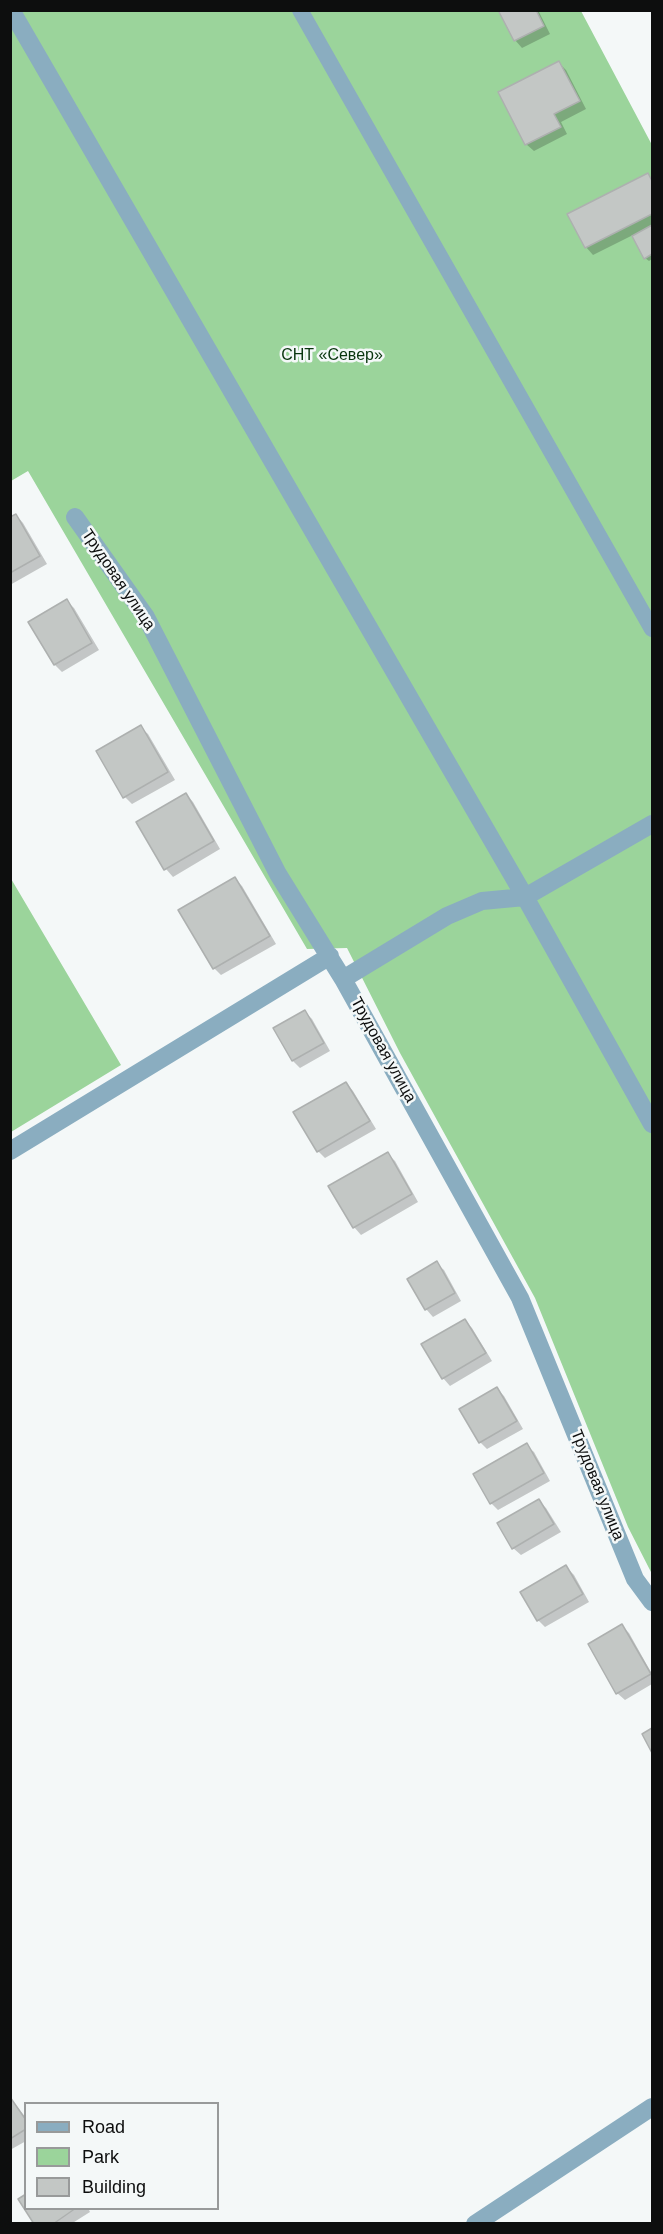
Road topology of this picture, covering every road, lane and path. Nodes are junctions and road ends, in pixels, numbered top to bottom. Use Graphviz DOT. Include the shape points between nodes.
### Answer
graph roads {
  1 [pos="10,10"];
  2 [pos="300,10"];
  3 [pos="75,517"];
  4 [pos="652,629"];
  5 [pos="652,824"];
  6 [pos="525,897"];
  7 [pos="330,956"];
  8 [pos="343,979"];
  9 [pos="652,1124"];
  10 [pos="10,1151"];
  11 [pos="652,1602"];
  12 [pos="652,2107"];
  13 [pos="475,2223"];
  1 -- 6 [label="street"];
  2 -- 4 [label="lane"];
  3 -- 7 [label="street, Трудовая улица" via="146,617 278,874"];
  5 -- 6 [label="street"];
  6 -- 8 [label="street" via="482,901 447,916"];
  6 -- 9 [label="street"];
  7 -- 8 [label="street, Трудовая улица"];
  7 -- 10 [label="street"];
  8 -- 11 [label="street, Трудовая улица" via="520,1298 635,1579"];
  12 -- 13 [label="street"];
}
